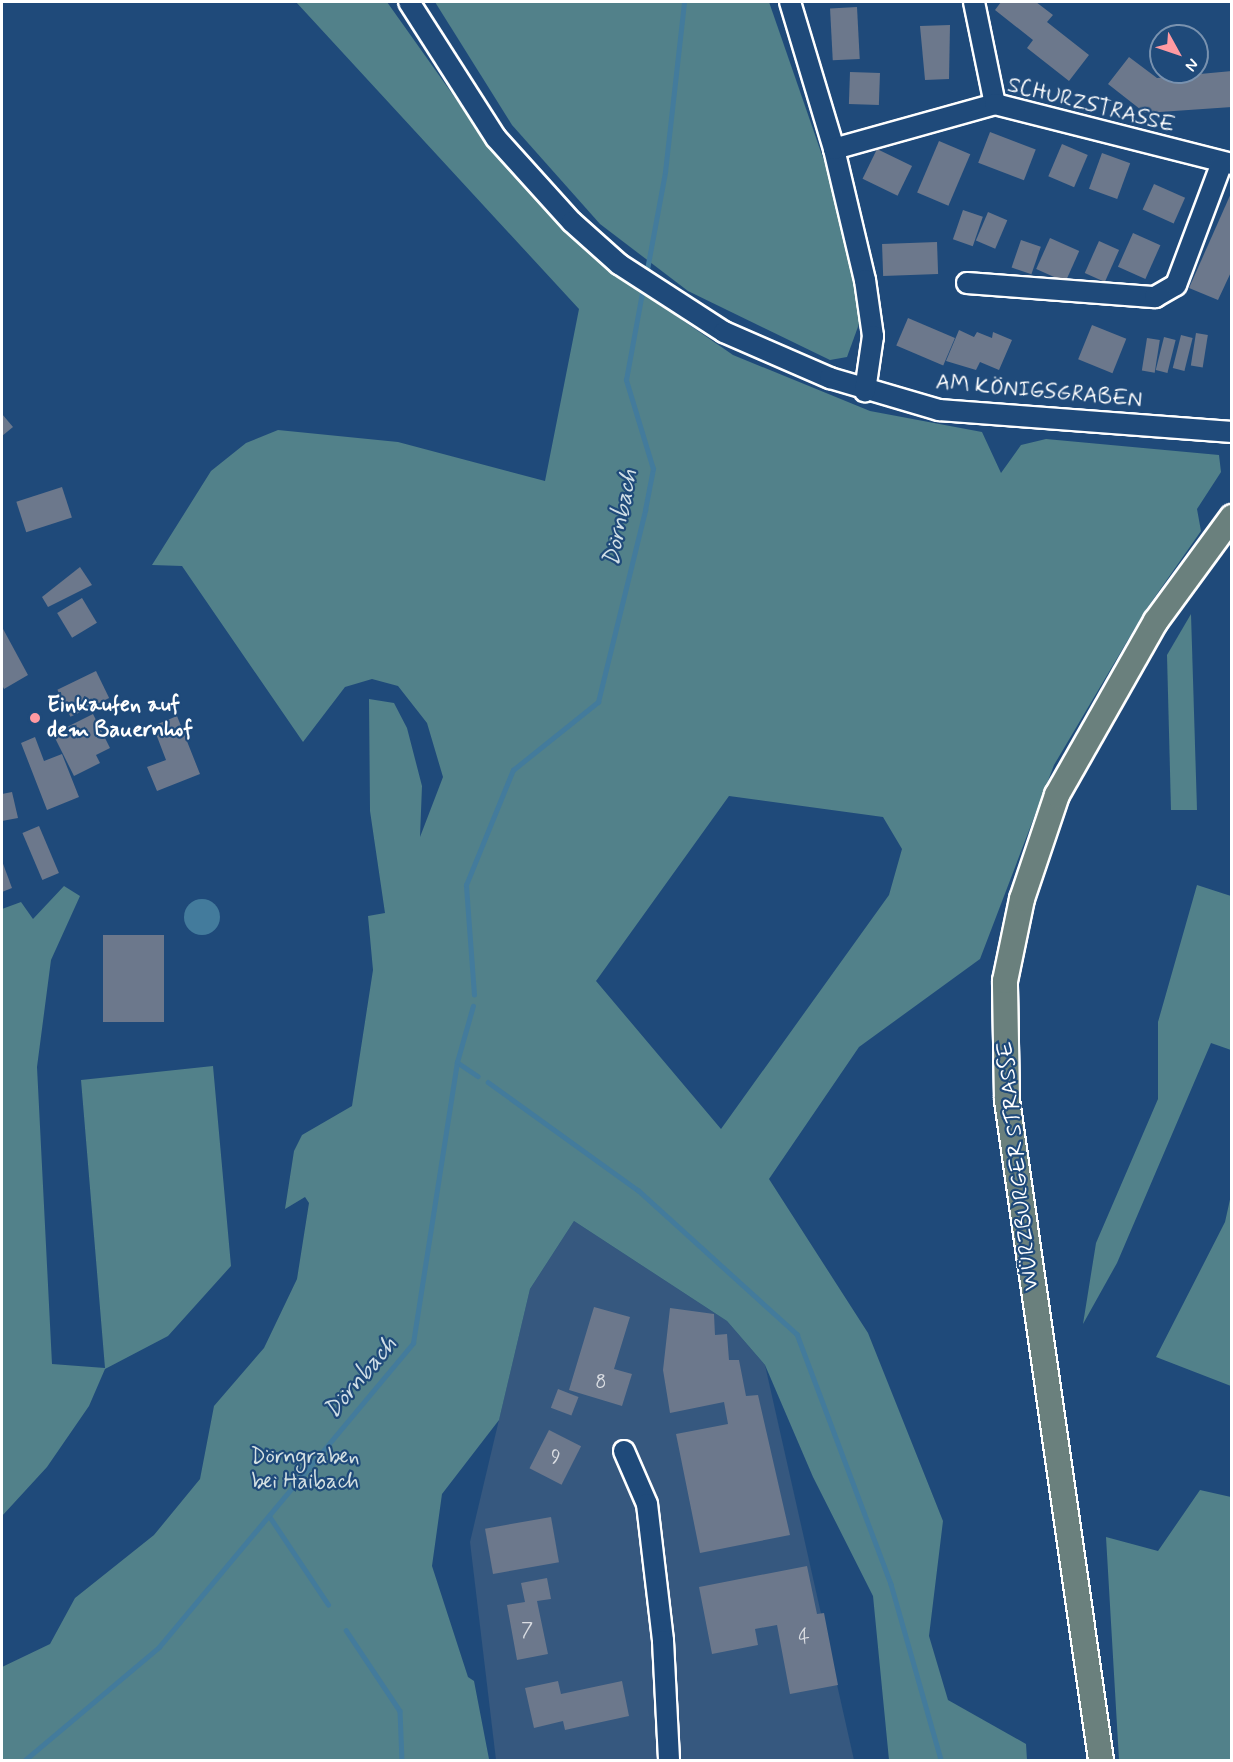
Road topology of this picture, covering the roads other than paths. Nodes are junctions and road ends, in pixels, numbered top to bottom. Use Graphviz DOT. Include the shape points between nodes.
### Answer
graph roads {
  1 [pos="409,2"];
  2 [pos="790,2"];
  3 [pos="974,2"];
  4 [pos="995,104"];
  5 [pos="834,149"];
  6 [pos="1226,164"];
  7 [pos="967,283"];
  8 [pos="865,391"];
  9 [pos="1223,431"];
  10 [pos="1232,441"];
  11 [pos="1232,517"];
  12 [pos="624,1451"];
  13 [pos="669,1761"];
  14 [pos="1101,1761"];
  1 -- 8 [label="street, AM KÖNIGSGRABEN" via="496,138 572,222 619,264 681,308 783,360"];
  2 -- 5 [label="street"];
  3 -- 4 [label="street"];
  4 -- 5 [label="street, SCHURZSTRASSE"];
  4 -- 6 [label="street, SCHURZSTRASSE"];
  5 -- 8 [label="street" via="873,336"];
  6 -- 7 [label="street" via="1176,285 1155,297"];
  8 -- 9 [label="street, AM KÖNIGSGRABEN" via="939,410"];
  9 -- 10 [label="street, AM KÖNIGSGRABEN"];
  11 -- 14 [label="main road, WÜRZBURGER STRASSE" via="1156,621 1057,795 1022,899 1005,981 1007,1100"];
  12 -- 13 [label="street" via="647,1504 663,1641"];
}
